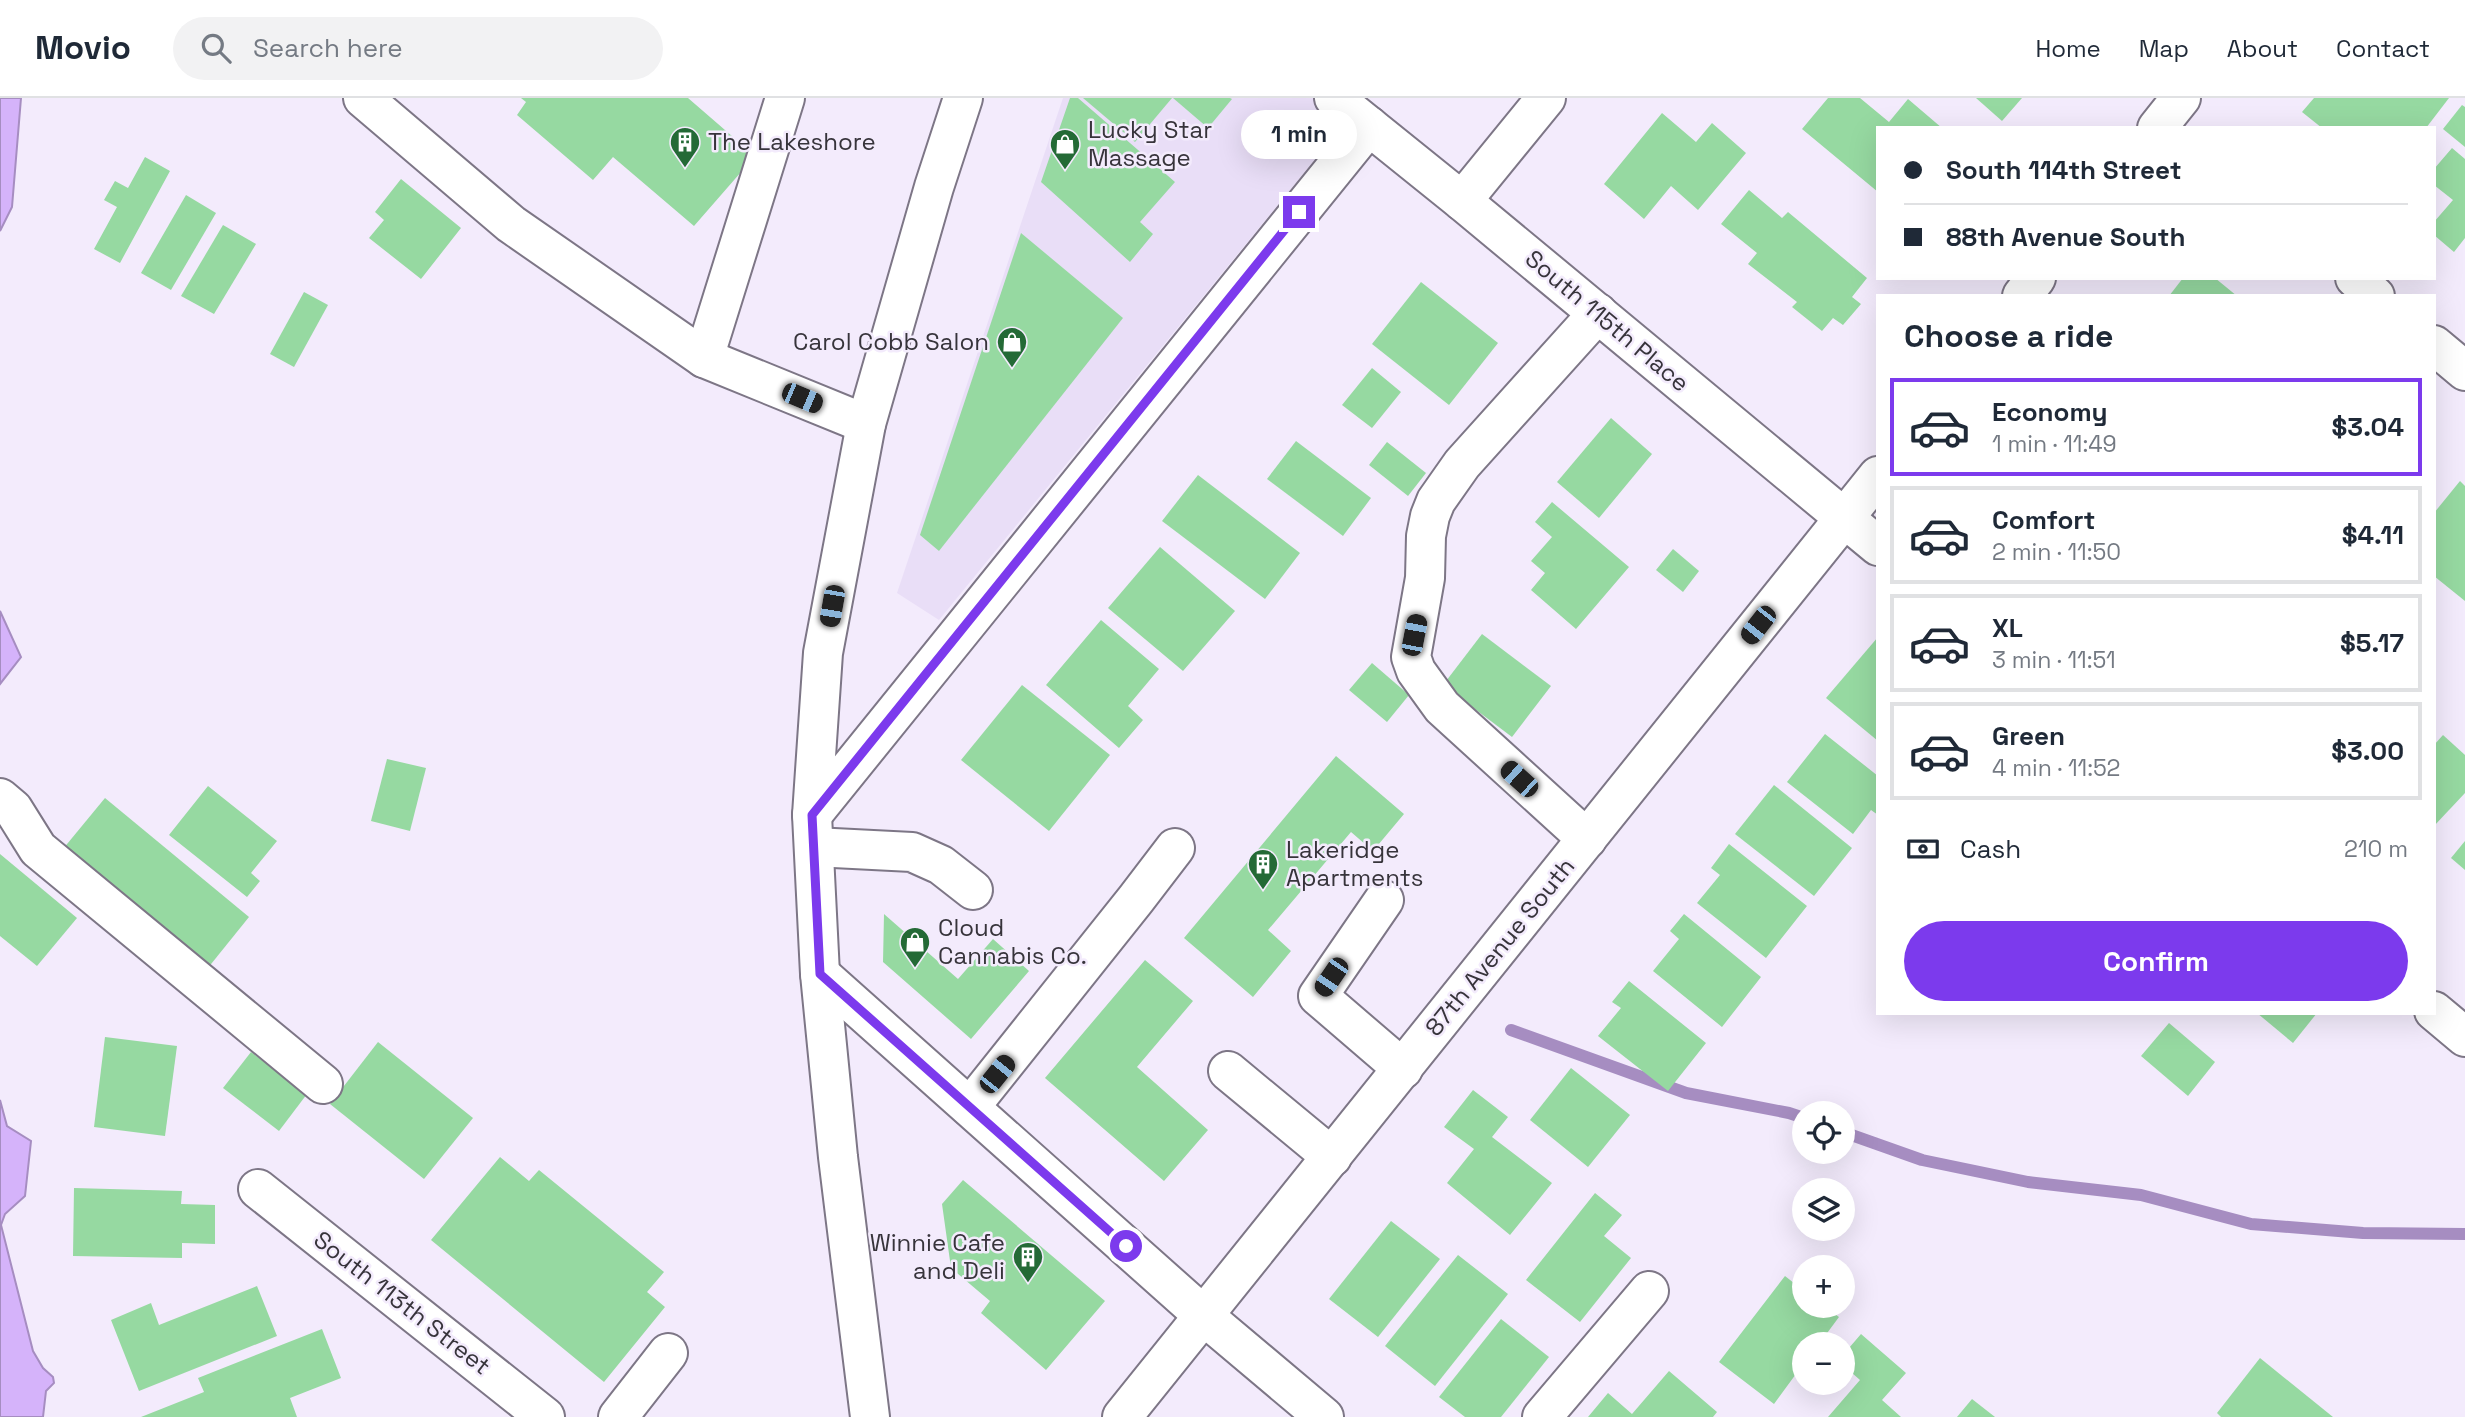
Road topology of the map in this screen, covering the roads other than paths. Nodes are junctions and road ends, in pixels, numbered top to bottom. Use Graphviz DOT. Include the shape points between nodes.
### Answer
graph roads {
  1 [pos="363,98"];
  2 [pos="785,98"];
  3 [pos="963,98"];
  4 [pos="1334,98"];
  5 [pos="1546,98"];
  6 [pos="1369,126"];
  7 [pos="1462,201"];
  8 [pos="2034,280"];
  9 [pos="2357,280"];
  10 [pos="2024,294"];
  11 [pos="2373,294"];
  12 [pos="1598,313"];
  13 [pos="2436,347"];
  14 [pos="704,358"];
  15 [pos="2465,371"];
  16 [pos="866,424"];
  17 [pos="1876,478"];
  18 [pos="1844,518"];
  19 [pos="1876,544"];
  20 [pos="0,798"];
  21 [pos="813,831"];
  22 [pos="1587,839"];
  23 [pos="1175,848"];
  24 [pos="973,890"];
  25 [pos="1384,900"];
  26 [pos="820,974"];
  27 [pos="2436,1013"];
  28 [pos="2465,1037"];
  29 [pos="1403,1069"];
  30 [pos="1228,1071"];
  31 [pos="323,1084"];
  32 [pos="970,1107"];
  33 [pos="1332,1157"];
  34 [pos="258,1189"];
  35 [pos="1649,1291"];
  36 [pos="1204,1316"];
  37 [pos="668,1353"];
  38 [pos="545,1417"];
  39 [pos="618,1417"];
  40 [pos="870,1417"];
  41 [pos="1122,1417"];
  42 [pos="1324,1417"];
  43 [pos="1542,1417"];
  1 -- 14 [label="street" via="511,224"];
  2 -- 14 [label="street"];
  3 -- 16 [label="street"];
  4 -- 6 [label="street, South 115th Place"];
  5 -- 7 [label="street"];
  6 -- 7 [label="street, South 115th Place"];
  6 -- 21 [label="street"];
  7 -- 12 [label="street, South 115th Place"];
  8 -- 10 [label="street"];
  9 -- 11 [label="street"];
  12 -- 18 [label="street, South 115th Place"];
  12 -- 22 [label="street" via="1462,464 1436,501 1428,526 1426,578 1411,657 1442,707"];
  13 -- 15 [label="street"];
  14 -- 16 [label="street"];
  16 -- 21 [label="street" via="823,653"];
  17 -- 18 [label="street, 87th Avenue South"];
  18 -- 19 [label="street, South 115th Place"];
  18 -- 22 [label="street, 87th Avenue South"];
  20 -- 31 [label="street" via="13,808 38,849"];
  21 -- 24 [label="street" via="912,852 941,864"];
  21 -- 26 [label="street"];
  22 -- 29 [label="street, 87th Avenue South"];
  23 -- 32 [label="street"];
  25 -- 29 [label="street" via="1318,996"];
  26 -- 32 [label="street"];
  26 -- 40 [label="street"];
  27 -- 28 [label="street"];
  29 -- 33 [label="street, 87th Avenue South"];
  30 -- 33 [label="street"];
  32 -- 36 [label="street"];
  33 -- 36 [label="street, 87th Avenue South"];
  34 -- 38 [label="street, South 113th Street"];
  35 -- 43 [label="street"];
  36 -- 41 [label="street, 87th Avenue South"];
  36 -- 42 [label="street"];
  37 -- 39 [label="street"];
}
